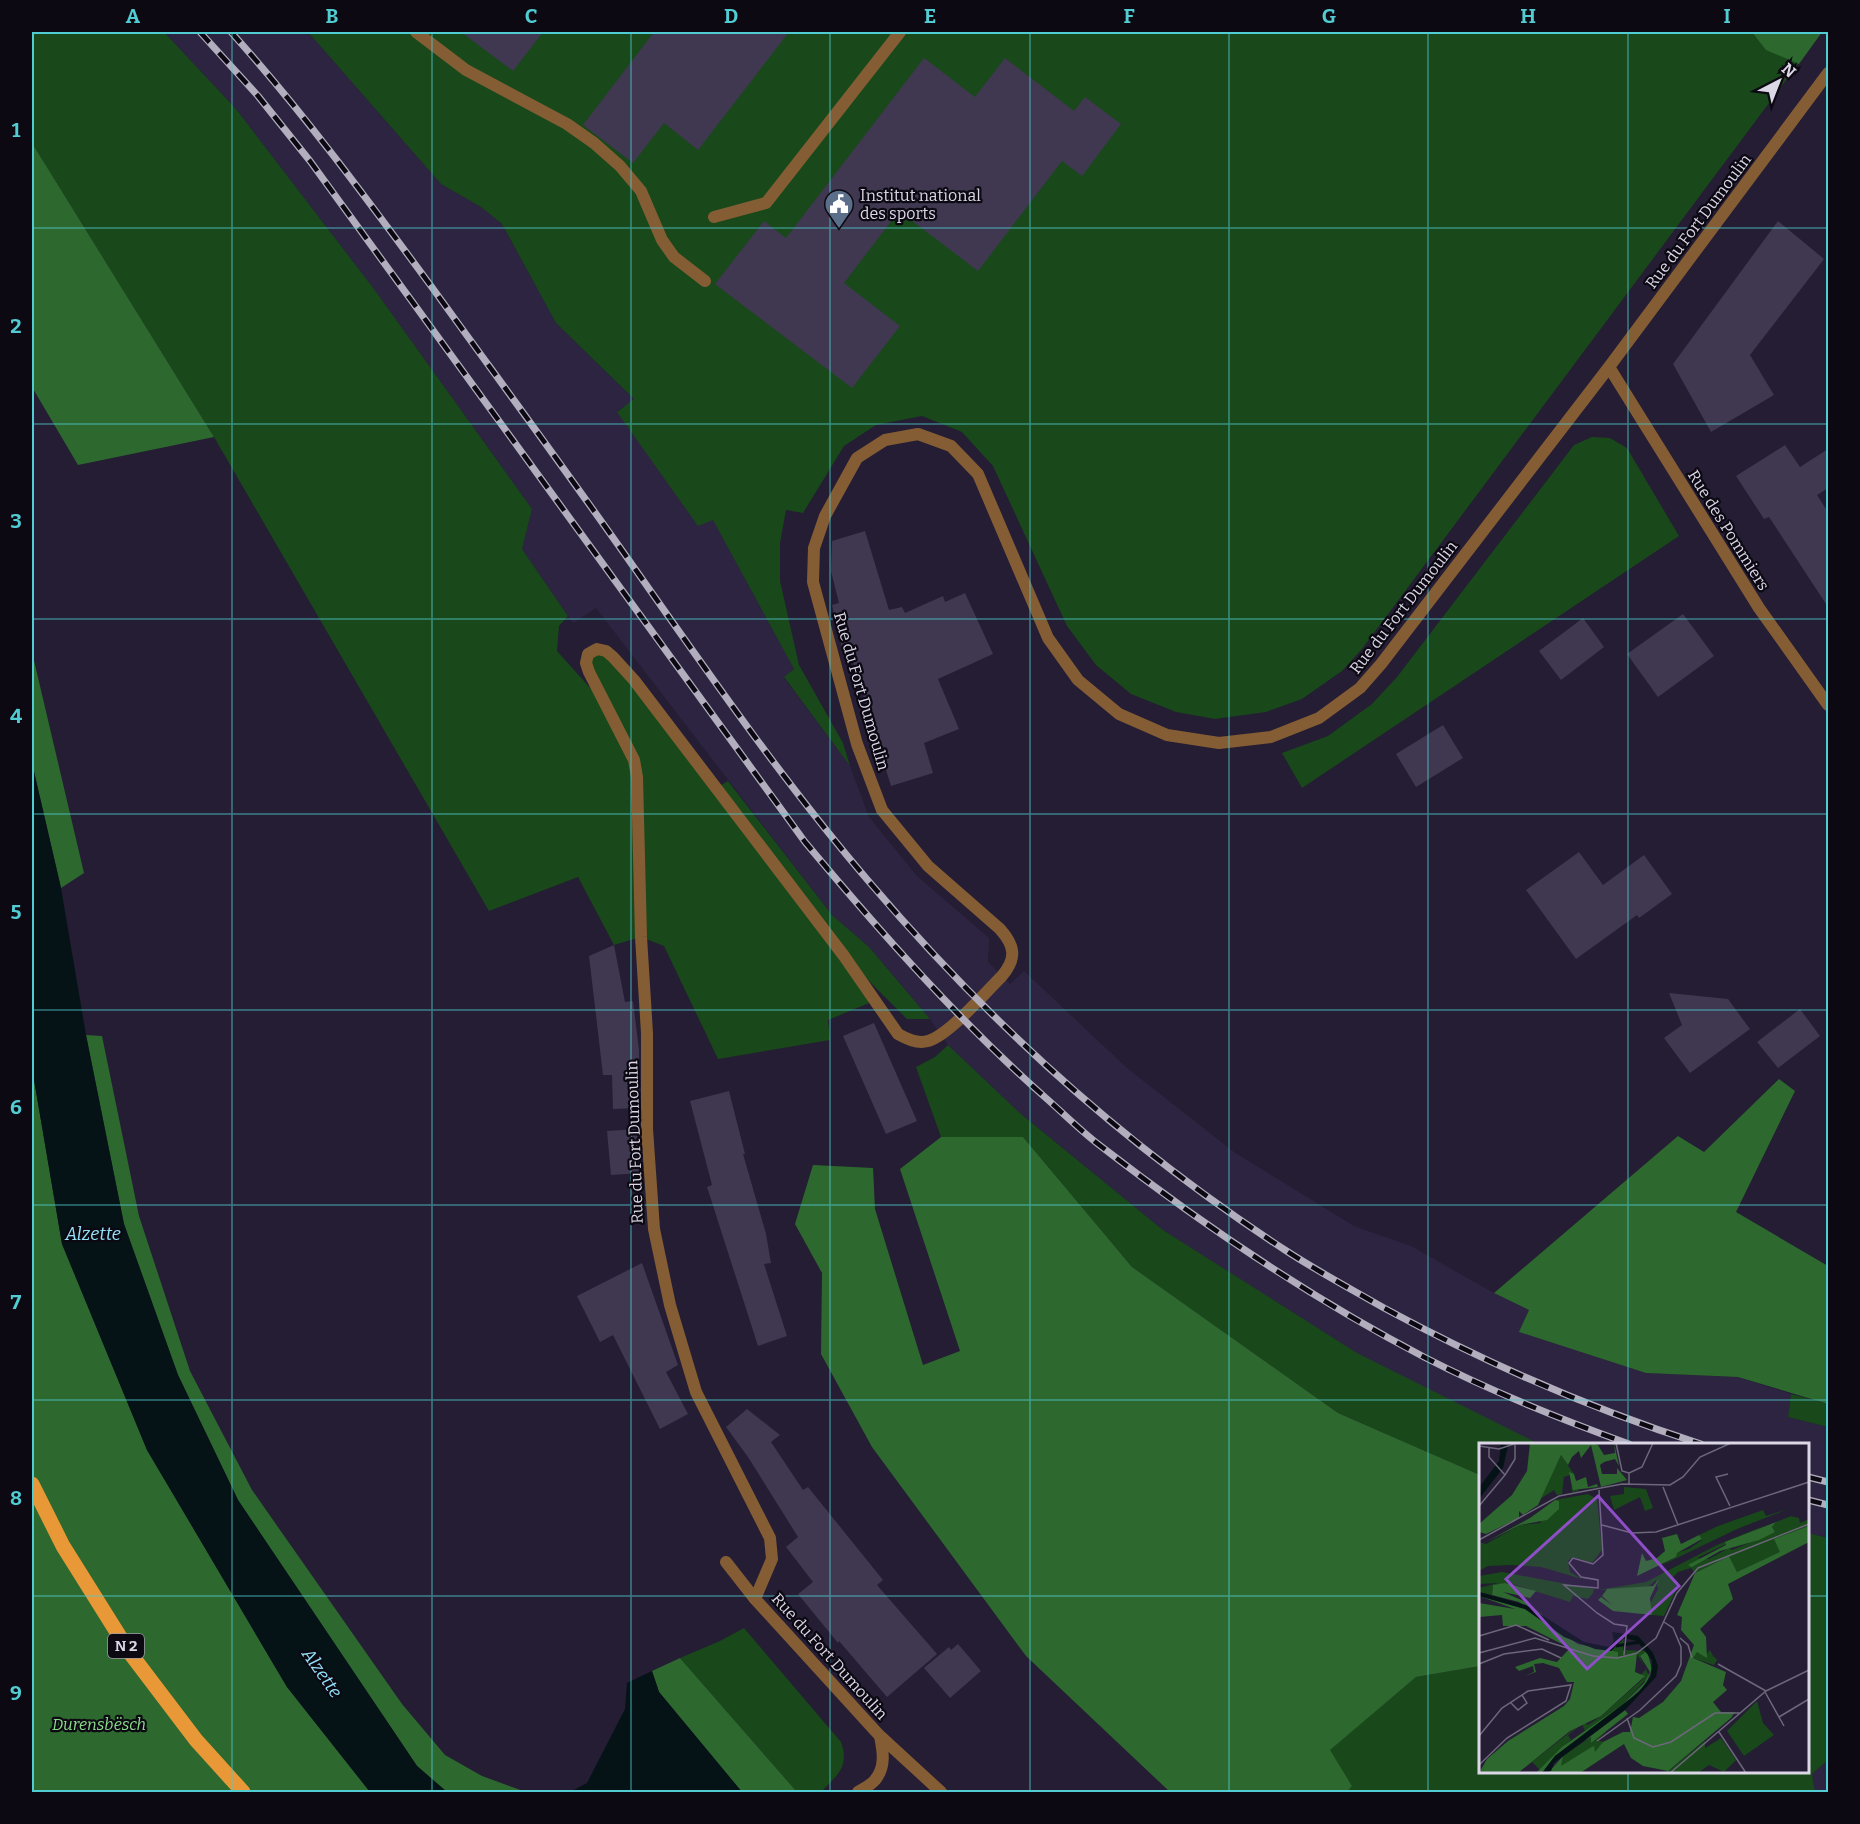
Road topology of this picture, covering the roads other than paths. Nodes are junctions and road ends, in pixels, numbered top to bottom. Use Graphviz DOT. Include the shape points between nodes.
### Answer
graph roads {
  1 [pos="416,32"];
  2 [pos="900,32"];
  3 [pos="1828,74"];
  4 [pos="714,217"];
  5 [pos="705,281"];
  6 [pos="1609,367"];
  7 [pos="1828,705"];
  8 [pos="32,1484"];
  9 [pos="726,1562"];
  10 [pos="756,1599"];
  11 [pos="879,1735"];
  12 [pos="861,1790"];
  13 [pos="243,1792"];
  14 [pos="941,1792"];
  1 -- 5 [label="street" via="466,70 567,124 594,143 641,191 662,240 674,257"];
  2 -- 4 [label="street" via="766,203"];
  3 -- 6 [label="street, Rue du Fort Dumoulin"];
  6 -- 7 [label="street, Rue des Pommiers" via="1758,608"];
  6 -- 10 [label="street, Rue du Fort Dumoulin" via="1360,688 1319,718 1271,737 1219,743 1167,735 1119,714 1078,680 1048,638 978,474 951,446 918,434 885,440 858,458 825,516 814,548 813,582 857,744 882,810 927,866 1000,929 1013,952 1011,966 1002,976 942,1035 927,1041 911,1041 898,1034 844,956 634,680 606,651 597,649 588,654 589,672 634,760 637,777 647,1129 654,1229 670,1305 696,1392 770,1538 772,1559"];
  8 -- 13 [label="main road, N 2" via="63,1546 130,1653 196,1740"];
  9 -- 10 [label="street"];
  10 -- 11 [label="street, Rue du Fort Dumoulin"];
  11 -- 12 [label="street, Rue du Fort Dumoulin" via="884,1756 881,1768 875,1780"];
  11 -- 14 [label="street"];
}
